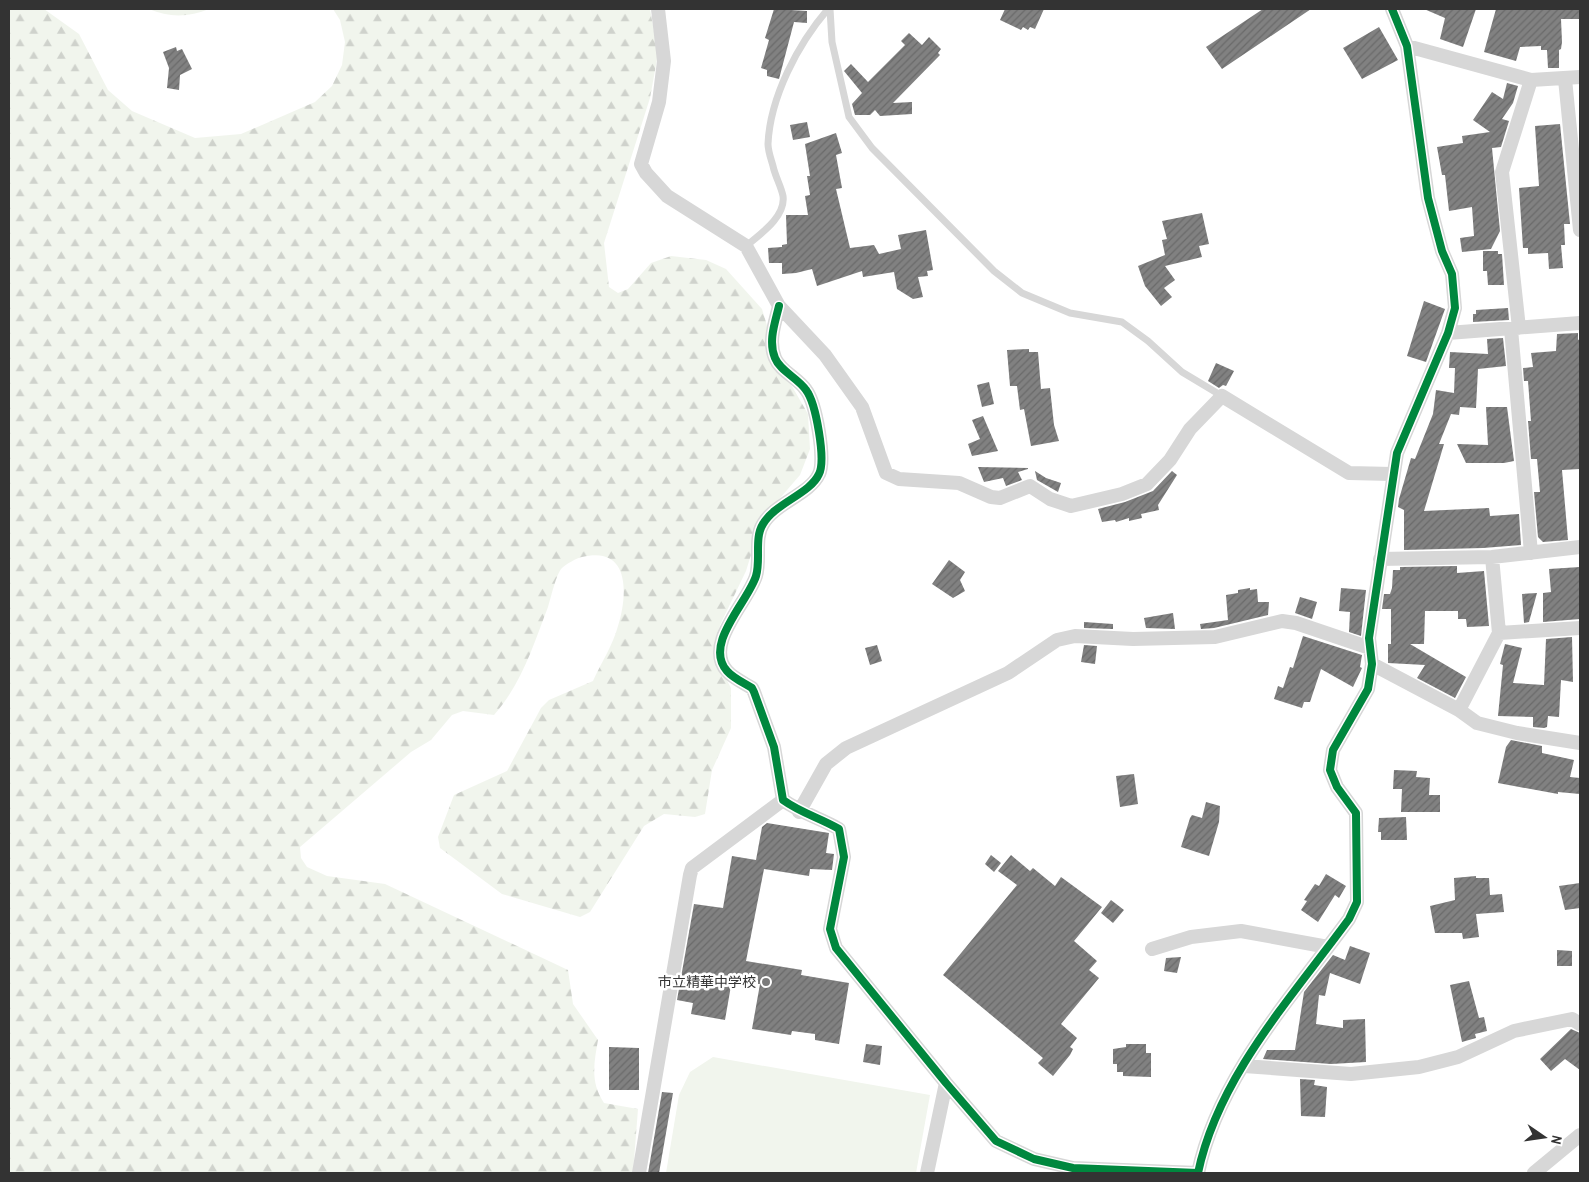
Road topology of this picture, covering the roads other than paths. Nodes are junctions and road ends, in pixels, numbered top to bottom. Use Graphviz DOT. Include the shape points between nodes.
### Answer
graph roads {
  1 [pos="658,9"];
  2 [pos="829,9"];
  3 [pos="1392,9"];
  4 [pos="1408,46"];
  5 [pos="1580,77"];
  6 [pos="1565,79"];
  7 [pos="1531,80"];
  8 [pos="1580,230"];
  9 [pos="746,246"];
  10 [pos="779,306"];
  11 [pos="1580,323"];
  12 [pos="1515,328"];
  13 [pos="1448,333"];
  14 [pos="1222,396"];
  15 [pos="1392,474"];
  16 [pos="1580,548"];
  17 [pos="1531,553"];
  18 [pos="1492,557"];
  19 [pos="1380,559"];
  20 [pos="1580,628"];
  21 [pos="1499,633"];
  22 [pos="1370,648"];
  23 [pos="1372,664"];
  24 [pos="1459,710"];
  25 [pos="1580,743"];
  26 [pos="783,800"];
  27 [pos="799,812"];
  28 [pos="1328,947"];
  29 [pos="1152,949"];
  30 [pos="1580,1024"];
  31 [pos="1244,1066"];
  32 [pos="946,1083"];
  33 [pos="1580,1135"];
  34 [pos="639,1173"];
  35 [pos="927,1173"];
  36 [pos="1198,1173"];
  37 [pos="1534,1173"];
  1 -- 9 [label="street" via="664,60 659,102 640,164 667,196"];
  2 -- 9 [label="lane" via="807,34 774,110 768,145 783,197 779,211 773,223"];
  2 -- 14 [label="lane" via="832,42 849,117 872,148 994,271 1022,293 1070,313 1122,322 1182,372"];
  3 -- 4 [label="street"];
  4 -- 7 [label="street"];
  4 -- 13 [label="street" via="1428,198 1442,251 1452,274 1455,308"];
  5 -- 6 [label="street"];
  6 -- 7 [label="street"];
  6 -- 8 [label="street"];
  7 -- 12 [label="street" via="1502,172"];
  9 -- 10 [label="street"];
  10 -- 14 [label="street" via="825,355 862,407 886,473 899,479 959,483 1000,498 1030,486 1050,499 1071,506 1122,494 1147,484 1170,460 1190,429"];
  10 -- 26 [label="street" via="771,336 774,357 808,392 823,462 814,482 775,510 763,523 759,531 757,574 722,638 720,651 727,671 754,692 774,747"];
  11 -- 12 [label="street"];
  12 -- 13 [label="street"];
  12 -- 17 [label="street"];
  13 -- 15 [label="street" via="1396,453"];
  14 -- 15 [label="street" via="1349,473"];
  15 -- 19 [label="street"];
  16 -- 17 [label="street"];
  17 -- 18 [label="street"];
  18 -- 19 [label="street"];
  18 -- 21 [label="street"];
  19 -- 22 [label="street"];
  20 -- 21 [label="street"];
  21 -- 24 [label="street"];
  22 -- 23 [label="street"];
  22 -- 27 [label="street" via="1282,621 1215,637 1075,636 1056,640 1008,673 846,748 826,764"];
  23 -- 24 [label="street"];
  23 -- 28 [label="street" via="1368,690 1333,750 1330,770 1337,787 1356,814 1357,902"];
  24 -- 25 [label="street" via="1477,723"];
  26 -- 27 [label="street"];
  26 -- 34 [label="street" via="692,868"];
  27 -- 32 [label="street" via="839,829 844,857 830,929 836,948"];
  28 -- 29 [label="street" via="1242,931 1191,938"];
  28 -- 31 [label="street"];
  30 -- 31 [label="street" via="1572,1019 1514,1031 1458,1057 1419,1067 1351,1074"];
  31 -- 36 [label="street" via="1206,1138"];
  32 -- 35 [label="street"];
  32 -- 36 [label="street" via="996,1141 1034,1159 1073,1168"];
  33 -- 37 [label="street"];
}
